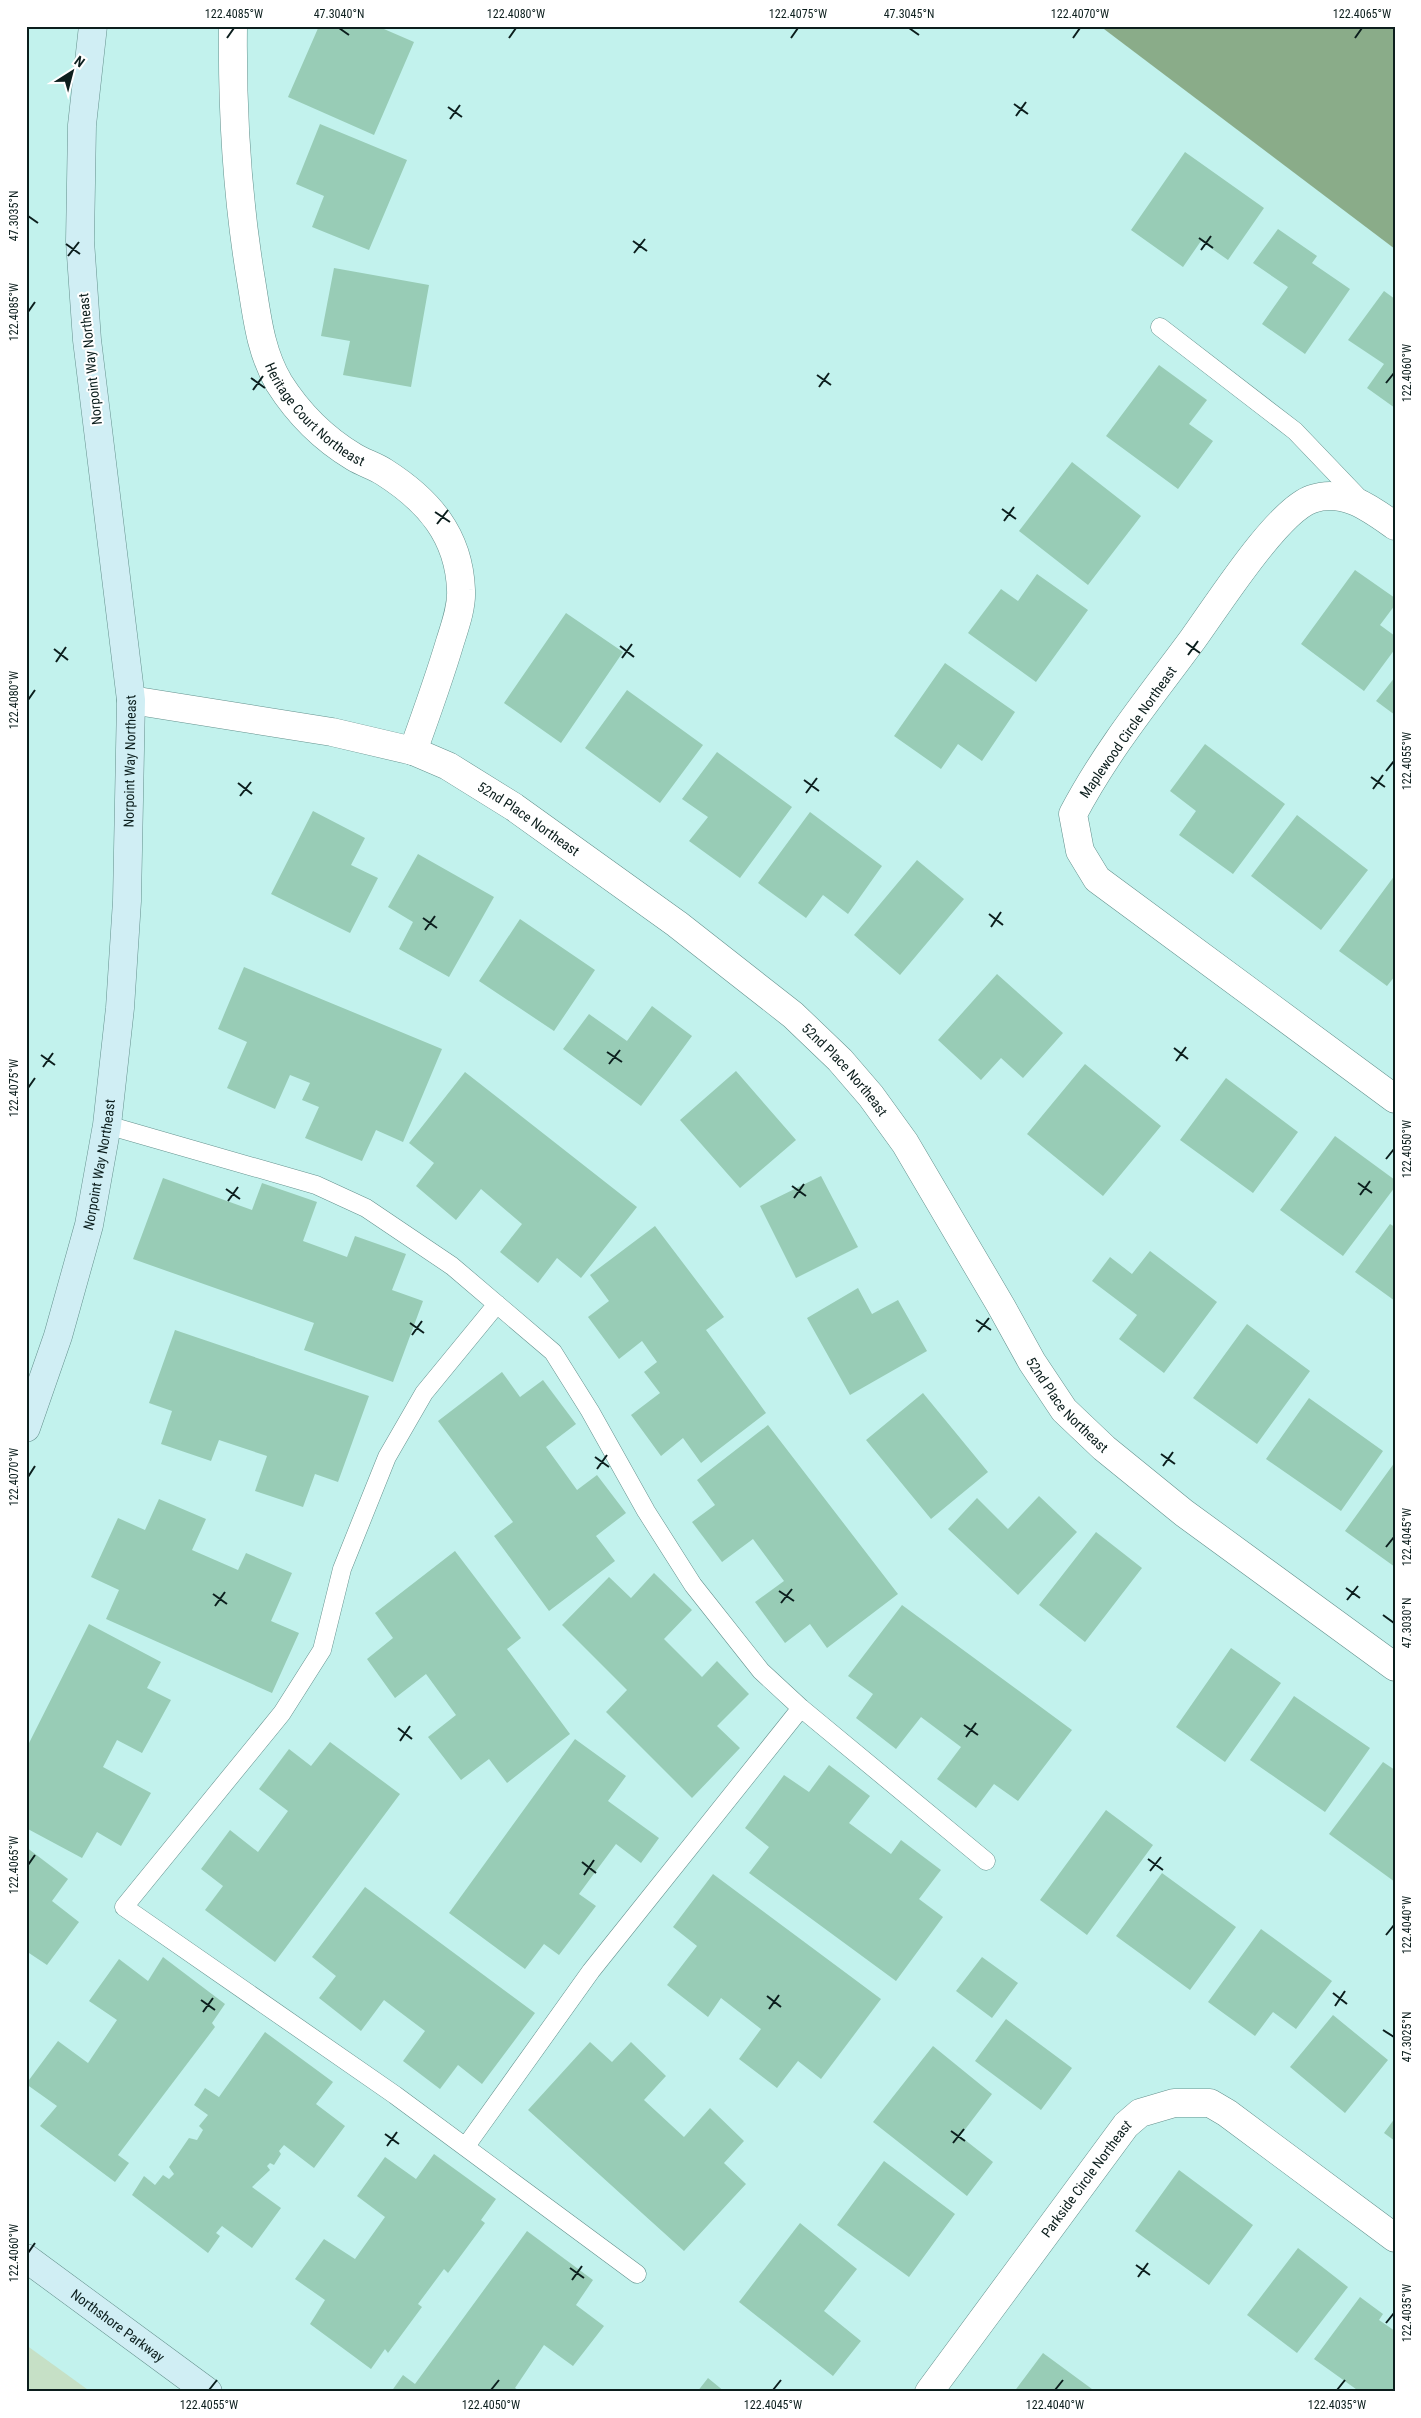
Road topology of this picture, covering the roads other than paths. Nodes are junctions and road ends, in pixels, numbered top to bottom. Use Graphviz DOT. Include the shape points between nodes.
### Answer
graph roads {
  1 [pos="93,26"];
  2 [pos="233,26"];
  3 [pos="1160,328"];
  4 [pos="1365,504"];
  5 [pos="1395,526"];
  6 [pos="131,700"];
  7 [pos="413,752"];
  8 [pos="1395,1099"];
  9 [pos="107,1125"];
  10 [pos="497,1304"];
  11 [pos="26,1428"];
  12 [pos="1395,1667"];
  13 [pos="801,1708"];
  14 [pos="986,1861"];
  15 [pos="466,2146"];
  16 [pos="1395,2238"];
  17 [pos="26,2258"];
  18 [pos="637,2274"];
  19 [pos="208,2392"];
  20 [pos="929,2392"];
  1 -- 6 [label="street, Norpoint Way Northeast" via="82,125 80,241 87,340"];
  2 -- 7 [label="street, Heritage Court Northeast" via="232,95 242,228 261,342 279,382 310,424 354,458 389,475 422,499 442,525 458,563 462,592 457,619"];
  3 -- 4 [label="lane" via="1295,431"];
  4 -- 5 [label="street, Maplewood Circle Northeast"];
  4 -- 8 [label="street, Maplewood Circle Northeast" via="1327,496 1312,499 1294,509 1256,552 1125,732 1073,814 1080,851 1097,879"];
  6 -- 7 [label="street, 52nd Place Northeast" via="332,732"];
  6 -- 9 [label="street, Norpoint Way Northeast" via="126,911 120,1008"];
  7 -- 12 [label="street, 52nd Place Northeast" via="448,766 514,807 677,924 793,1015 853,1074 905,1143 1032,1362 1064,1410 1104,1448 1184,1513"];
  9 -- 10 [label="lane" via="316,1185 366,1208 411,1236"];
  9 -- 11 [label="street, Norpoint Way Northeast" via="89,1225 58,1336"];
  10 -- 13 [label="lane" via="553,1352 693,1585 761,1671"];
  10 -- 15 [label="lane" via="424,1393 387,1457 342,1569 322,1650 282,1713 124,1907"];
  13 -- 14 [label="lane"];
  13 -- 15 [label="lane" via="591,1971"];
  15 -- 18 [label="lane"];
  16 -- 20 [label="street, Parkside Circle Northeast" via="1227,2113 1210,2104 1174,2103 1140,2113 1126,2125"];
  17 -- 19 [label="street, Northshore Parkway"];
}
